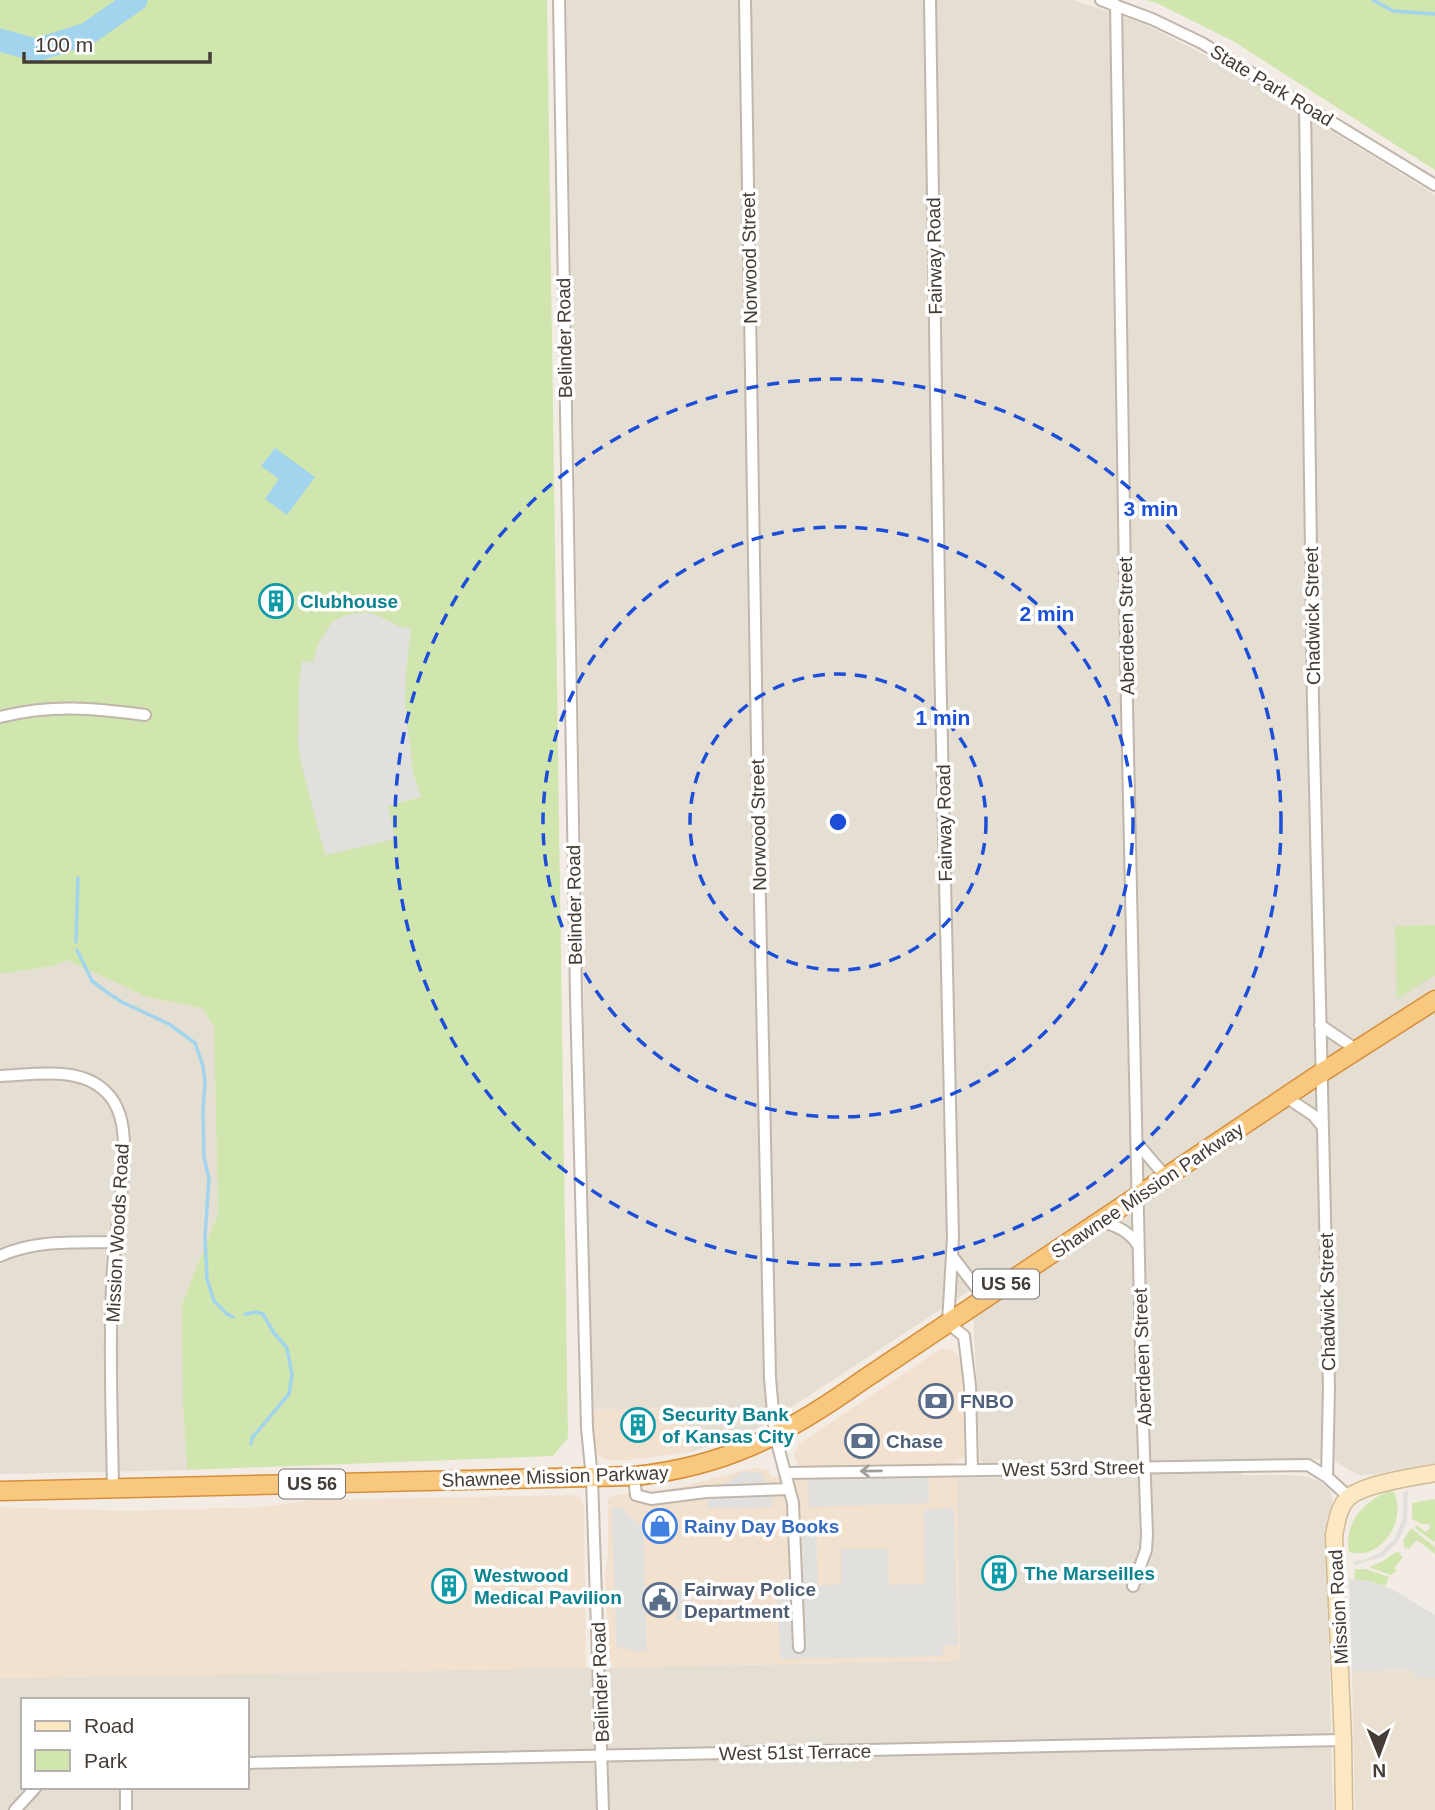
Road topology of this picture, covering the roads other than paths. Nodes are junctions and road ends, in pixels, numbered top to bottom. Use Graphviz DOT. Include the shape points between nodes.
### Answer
graph roads {
  1 [pos="559,0"];
  2 [pos="745,0"];
  3 [pos="930,0"];
  4 [pos="1101,0"];
  5 [pos="1116,5"];
  6 [pos="1305,105"];
  7 [pos="1435,185"];
  8 [pos="145,715"];
  9 [pos="0,718"];
  10 [pos="1435,1000"];
  11 [pos="1320,1025"];
  12 [pos="1357,1050"];
  13 [pos="1321,1073"];
  14 [pos="0,1076"];
  15 [pos="1286,1097"];
  16 [pos="1323,1128"];
  17 [pos="1137,1143"];
  18 [pos="1166,1177"];
  19 [pos="1138,1196"];
  20 [pos="1100,1221"];
  21 [pos="117,1242"];
  22 [pos="1139,1247"];
  23 [pos="0,1256"];
  24 [pos="952,1256"];
  25 [pos="985,1298"];
  26 [pos="948,1323"];
  27 [pos="775,1435"];
  28 [pos="1146,1467"];
  29 [pos="972,1470"];
  30 [pos="786,1474"];
  31 [pos="1435,1474"];
  32 [pos="634,1476"];
  33 [pos="1327,1477"];
  34 [pos="592,1478"];
  35 [pos="113,1489"];
  36 [pos="789,1489"];
  37 [pos="0,1491"];
  38 [pos="1349,1497"];
  39 [pos="1133,1586"];
  40 [pos="799,1647"];
  41 [pos="1343,1740"];
  42 [pos="603,1756"];
  43 [pos="248,1763"];
  44 [pos="34,1789"];
  45 [pos="126,1789"];
  46 [pos="15,1810"];
  47 [pos="126,1810"];
  48 [pos="604,1810"];
  49 [pos="1344,1810"];
  1 -- 34 [label="street, Belinder Road" via="576,997"];
  2 -- 27 [label="street, Norwood Street" via="760,891"];
  3 -- 24 [label="street, Fairway Road"];
  4 -- 5 [label="street, State Park Road"];
  5 -- 6 [label="street, State Park Road" via="1202,43"];
  5 -- 17 [label="street, Aberdeen Street"];
  6 -- 7 [label="street, State Park Road"];
  6 -- 11 [label="street, Chadwick Street"];
  8 -- 9 [label="street" via="60,707"];
  10 -- 12 [label="highway, Shawnee Mission Parkway / US 56"];
  11 -- 12 [label="street"];
  11 -- 13 [label="street, Chadwick Street"];
  12 -- 13 [label="highway, Shawnee Mission Parkway / US 56"];
  13 -- 15 [label="highway, Shawnee Mission Parkway / US 56"];
  13 -- 16 [label="street, Chadwick Street"];
  14 -- 21 [label="street, Mission Woods Road" via="70,1075 92,1081 108,1093 120,1112 124,1145"];
  15 -- 16 [label="street" via="1313,1115"];
  15 -- 18 [label="highway, Shawnee Mission Parkway / US 56"];
  16 -- 33 [label="street, Chadwick Street"];
  17 -- 18 [label="street"];
  17 -- 19 [label="street, Aberdeen Street"];
  18 -- 19 [label="highway, Shawnee Mission Parkway / US 56"];
  19 -- 20 [label="highway, Shawnee Mission Parkway / US 56"];
  19 -- 22 [label="street, Aberdeen Street"];
  20 -- 22 [label="street" via="1122,1228"];
  20 -- 25 [label="highway, Shawnee Mission Parkway / US 56"];
  21 -- 23 [label="street" via="38,1244"];
  21 -- 35 [label="street, Mission Woods Road" via="112,1283"];
  22 -- 28 [label="street, Aberdeen Street"];
  24 -- 25 [label="street"];
  24 -- 26 [label="street, Fairway Road"];
  25 -- 26 [label="highway, Shawnee Mission Parkway / US 56"];
  26 -- 27 [label="highway, Shawnee Mission Parkway / US 56" via="823,1409"];
  26 -- 29 [label="street" via="964,1336"];
  27 -- 30 [label="street, Norwood Street"];
  27 -- 32 [label="highway, Shawnee Mission Parkway / US 56" via="720,1460"];
  28 -- 29 [label="street, West 53rd Street"];
  28 -- 33 [label="street, West 53rd Street" via="1308,1465"];
  28 -- 39 [label="street, Aberdeen Street" via="1146,1550"];
  29 -- 30 [label="street, West 53rd Street, one-way"];
  30 -- 36 [label="street, Norwood Street"];
  31 -- 38 [label="main road" via="1388,1481"];
  32 -- 34 [label="highway, Shawnee Mission Parkway / US 56"];
  32 -- 36 [label="street" via="636,1495 651,1499"];
  33 -- 38 [label="street, West 53rd Street"];
  34 -- 35 [label="highway, Shawnee Mission Parkway / US 56"];
  34 -- 42 [label="street, Belinder Road"];
  35 -- 37 [label="highway, Shawnee Mission Parkway / US 56"];
  36 -- 40 [label="street, Norwood Street"];
  38 -- 41 [label="main road, Mission Road" via="1334,1535"];
  41 -- 42 [label="street, West 51st Terrace"];
  41 -- 49 [label="main road, Mission Road"];
  42 -- 43 [label="street, West 51st Terrace"];
  42 -- 48 [label="street, Belinder Road"];
  44 -- 46 [label="street"];
  45 -- 47 [label="street"];
}
